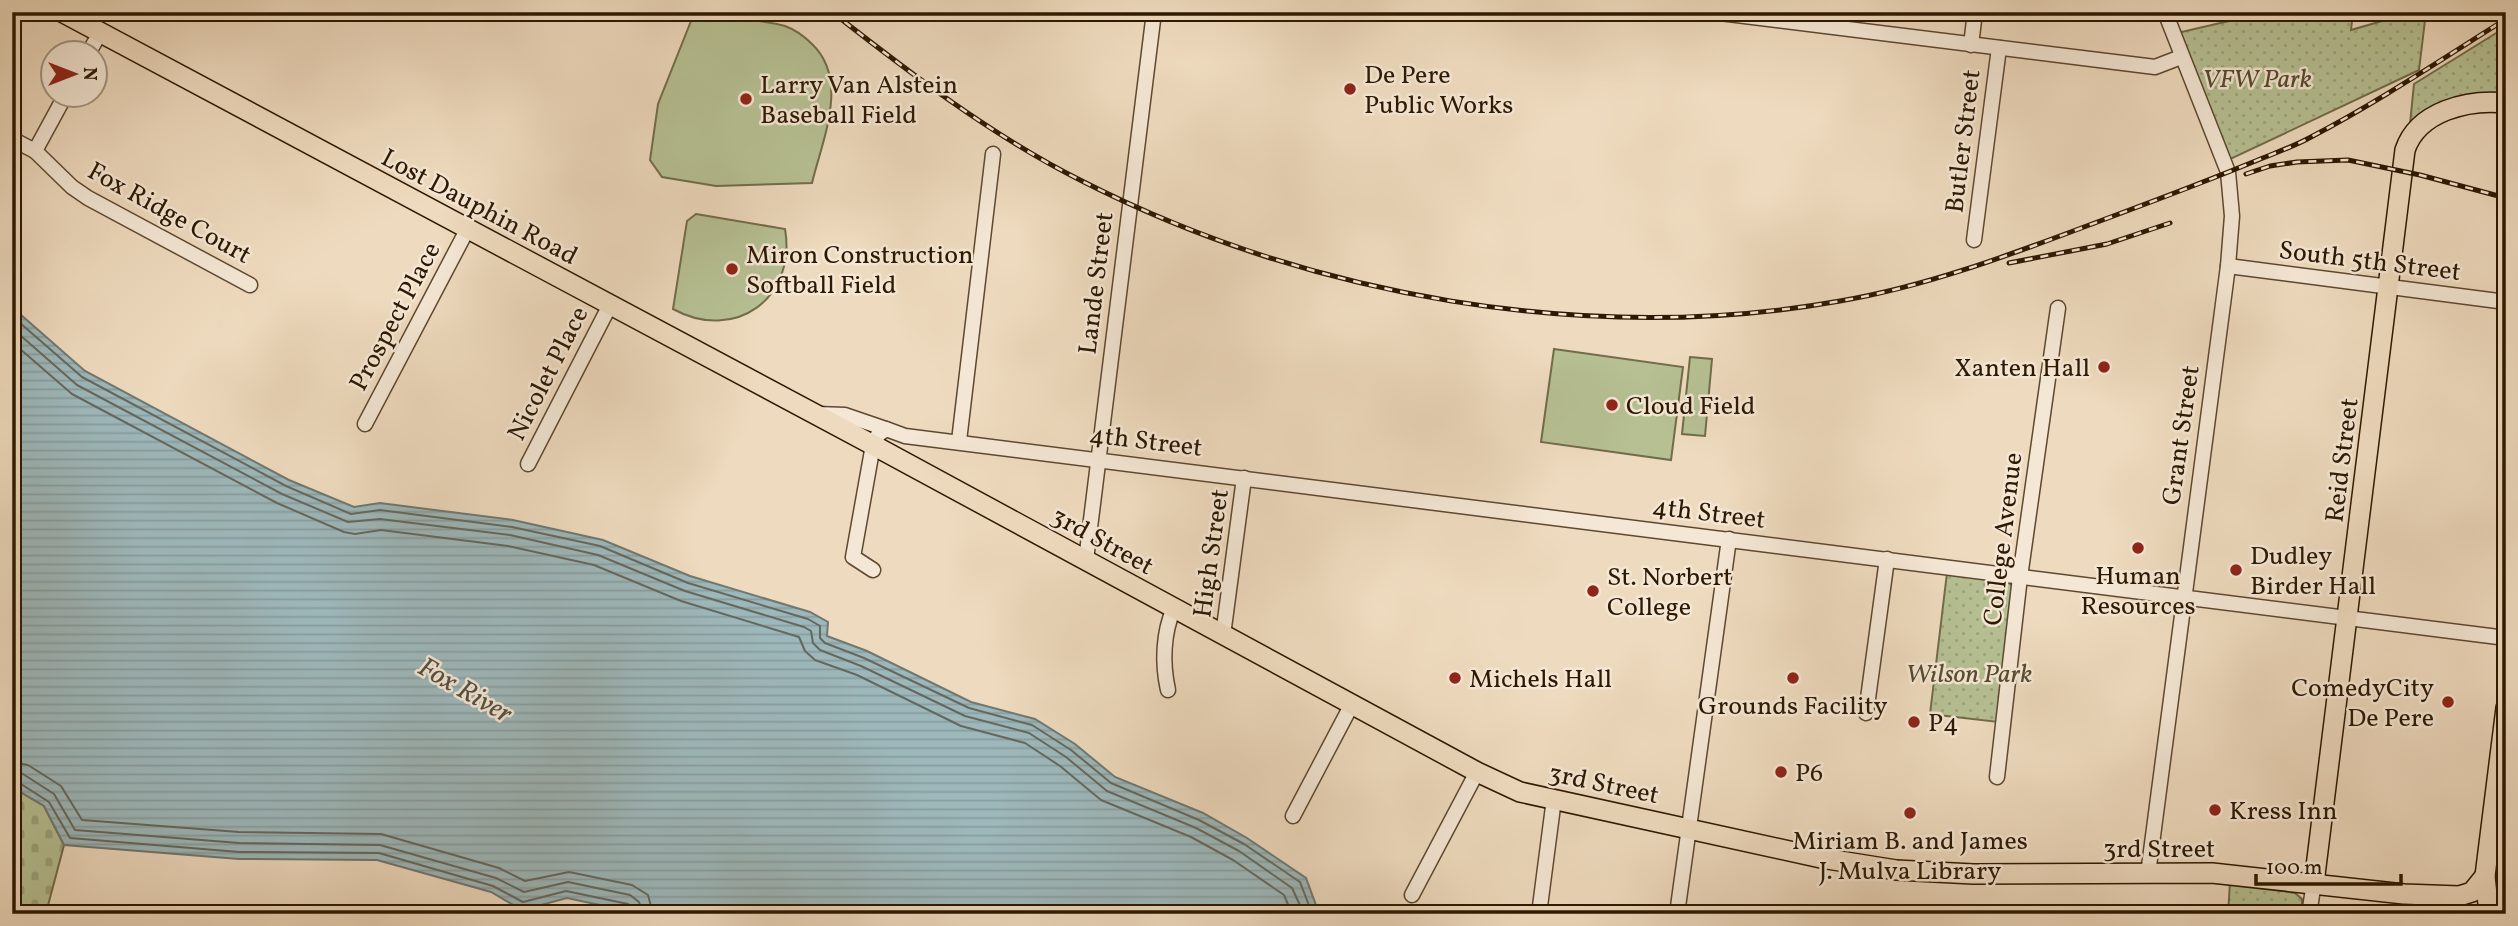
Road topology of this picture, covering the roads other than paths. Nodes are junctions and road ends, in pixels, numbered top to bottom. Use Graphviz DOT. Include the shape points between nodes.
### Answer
graph roads {
  1 [pos="62,12"];
  2 [pos="1154,12"];
  3 [pos="1712,12"];
  4 [pos="1975,12"];
  5 [pos="2165,12"];
  6 [pos="100,33"];
  7 [pos="97,38"];
  8 [pos="1971,45"];
  9 [pos="1999,48"];
  10 [pos="2181,57"];
  11 [pos="2502,102"];
  12 [pos="58,108"];
  13 [pos="12,139"];
  14 [pos="35,151"];
  15 [pos="993,154"];
  16 [pos="467,230"];
  17 [pos="1974,240"];
  18 [pos="2228,266"];
  19 [pos="250,285"];
  20 [pos="2389,287"];
  21 [pos="2506,302"];
  22 [pos="610,305"];
  23 [pos="2058,308"];
  24 [pos="812,413"];
  25 [pos="365,424"];
  26 [pos="886,429"];
  27 [pos="905,436"];
  28 [pos="958,441"];
  29 [pos="873,445"];
  30 [pos="1098,458"];
  31 [pos="528,464"];
  32 [pos="1244,478"];
  33 [pos="1729,539"];
  34 [pos="1887,559"];
  35 [pos="1086,560"];
  36 [pos="873,570"];
  37 [pos="2021,576"];
  38 [pos="2184,596"];
  39 [pos="1174,608"];
  40 [pos="2347,617"];
  41 [pos="1223,635"];
  42 [pos="2506,638"];
  43 [pos="1168,690"];
  44 [pos="1352,704"];
  45 [pos="2506,708"];
  46 [pos="1866,713"];
  47 [pos="1477,772"];
  48 [pos="1997,777"];
  49 [pos="1554,800"];
  50 [pos="1293,816"];
  51 [pos="1689,829"];
  52 [pos="2148,874"];
  53 [pos="2484,876"];
  54 [pos="2314,883"];
  55 [pos="2404,894"];
  56 [pos="1412,895"];
  57 [pos="12,910"];
  58 [pos="23,914"];
  59 [pos="1539,914"];
  60 [pos="1677,914"];
  61 [pos="2309,914"];
  62 [pos="2453,914"];
  63 [pos="2489,914"];
  1 -- 6 [label="main road, Lost Dauphin Road"];
  2 -- 30 [label="street, Lande Street"];
  3 -- 8 [label="street"];
  4 -- 8 [label="street, Butler Street"];
  5 -- 10 [label="street, Grant Street"];
  6 -- 7 [label="street"];
  6 -- 16 [label="main road, Lost Dauphin Road"];
  8 -- 9 [label="street"];
  9 -- 10 [label="street" via="2155,67"];
  9 -- 17 [label="street, Butler Street"];
  10 -- 18 [label="street, Grant Street" via="2228,172 2232,216"];
  11 -- 20 [label="main road, Reid Street" via="2446,110 2410,138"];
  12 -- 14 [label="street"];
  13 -- 14 [label="street, Fox Ridge Court"];
  14 -- 19 [label="street, Fox Ridge Court" via="89,198"];
  15 -- 28 [label="street"];
  16 -- 22 [label="main road, Lost Dauphin Road"];
  16 -- 25 [label="street, Prospect Place"];
  18 -- 20 [label="street, South 5th Street"];
  18 -- 38 [label="street, Grant Street"];
  20 -- 21 [label="street, South 5th Street"];
  20 -- 40 [label="main road, Reid Street"];
  22 -- 24 [label="main road, Lost Dauphin Road"];
  22 -- 31 [label="street, Nicolet Place"];
  23 -- 37 [label="street, College Avenue"];
  24 -- 26 [label="street, 4th Street" via="845,415"];
  24 -- 29 [label="main road, Lost Dauphin Road"];
  26 -- 27 [label="street, 4th Street"];
  26 -- 29 [label="street"];
  27 -- 28 [label="street, 4th Street"];
  27 -- 29 [label="street, 4th Street" via="888,446"];
  28 -- 30 [label="street, 4th Street"];
  29 -- 35 [label="main road, 3rd Street"];
  29 -- 36 [label="street" via="853,557"];
  30 -- 32 [label="street, 4th Street"];
  30 -- 35 [label="street, Lande Street"];
  32 -- 33 [label="street, 4th Street"];
  32 -- 41 [label="street, High Street"];
  33 -- 34 [label="street, 4th Street"];
  33 -- 51 [label="street"];
  34 -- 37 [label="street, 4th Street"];
  34 -- 46 [label="street"];
  35 -- 39 [label="main road, 3rd Street"];
  37 -- 38 [label="street, 4th Street"];
  37 -- 48 [label="street, College Avenue"];
  38 -- 40 [label="street, 4th Street"];
  38 -- 52 [label="street, Grant Street"];
  39 -- 41 [label="main road, 3rd Street"];
  39 -- 43 [label="street" via="1165,635"];
  40 -- 42 [label="street, 4th Street"];
  40 -- 54 [label="main road, Reid Street"];
  41 -- 44 [label="main road, 3rd Street"];
  44 -- 47 [label="main road, 3rd Street"];
  44 -- 50 [label="street"];
  45 -- 53 [label="main road"];
  47 -- 49 [label="main road, 3rd Street" via="1520,792"];
  47 -- 56 [label="street"];
  49 -- 51 [label="main road, 3rd Street"];
  49 -- 59 [label="street"];
  51 -- 52 [label="main road, 3rd Street" via="1896,870"];
  51 -- 60 [label="street"];
  52 -- 54 [label="main road, 3rd Street" via="2212,873"];
  53 -- 55 [label="main road" via="2477,888 2465,895"];
  53 -- 63 [label="main road"];
  54 -- 55 [label="main road, 3rd Street"];
  54 -- 61 [label="street, Reid Street"];
  55 -- 62 [label="main road"];
  57 -- 58 [label="street"];
}
